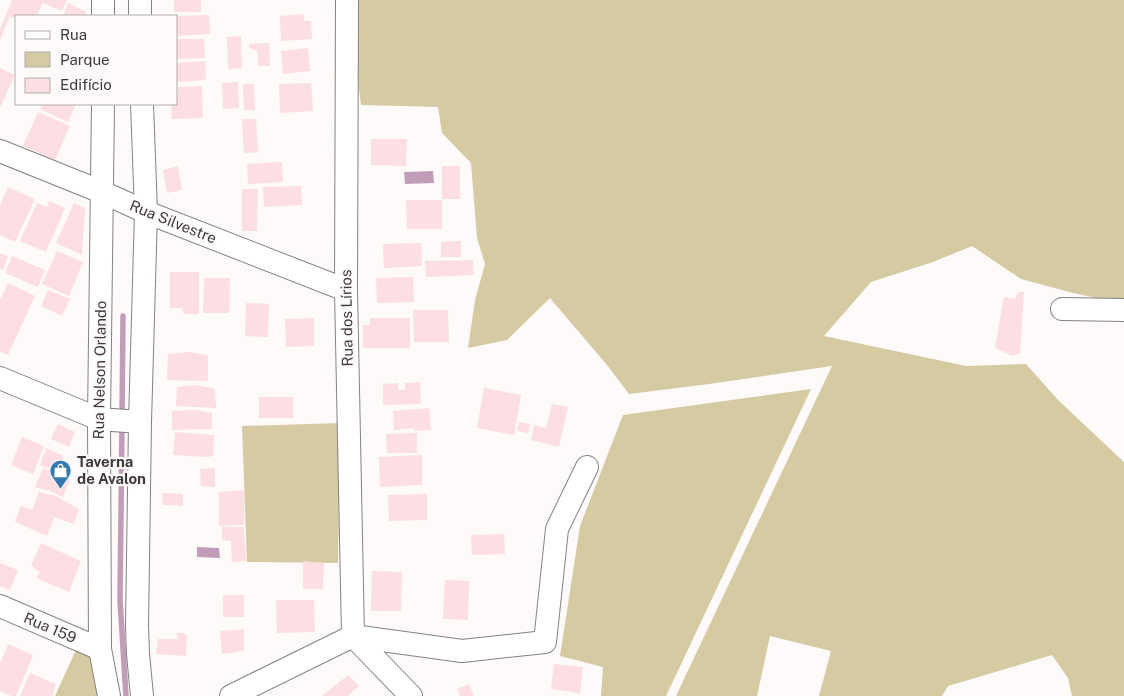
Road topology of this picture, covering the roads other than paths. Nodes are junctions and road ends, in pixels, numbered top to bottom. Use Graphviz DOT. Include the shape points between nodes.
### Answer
graph roads {
  1 [pos="103,0"];
  2 [pos="140,0"];
  3 [pos="347,0"];
  4 [pos="103,15"];
  5 [pos="140,15"];
  6 [pos="103,105"];
  7 [pos="142,105"];
  8 [pos="0,151"];
  9 [pos="102,192"];
  10 [pos="146,212"];
  11 [pos="346,290"];
  12 [pos="1062,310"];
  13 [pos="1124,310"];
  14 [pos="0,378"];
  15 [pos="99,419"];
  16 [pos="140,422"];
  17 [pos="587,467"];
  18 [pos="0,606"];
  19 [pos="353,636"];
  20 [pos="100,649"];
  21 [pos="109,696"];
  22 [pos="142,696"];
  23 [pos="230,696"];
  24 [pos="411,696"];
  1 -- 4 [label="street"];
  2 -- 5 [label="street"];
  3 -- 11 [label="street, Rua dos Lírios"];
  6 -- 9 [label="street, Rua Nelson Orlando"];
  7 -- 10 [label="street"];
  8 -- 9 [label="street, Rua Silvestre"];
  9 -- 10 [label="street, Rua Silvestre"];
  9 -- 15 [label="street, Rua Nelson Orlando"];
  10 -- 11 [label="street, Rua Silvestre"];
  10 -- 16 [label="street"];
  11 -- 19 [label="street, Rua dos Lírios"];
  12 -- 13 [label="street"];
  14 -- 15 [label="street"];
  15 -- 16 [label="street"];
  15 -- 20 [label="street, Rua Nelson Orlando"];
  16 -- 22 [label="street" via="138,644"];
  17 -- 19 [label="street" via="558,529 545,642 462,651"];
  18 -- 20 [label="street, Rua 159"];
  19 -- 23 [label="street"];
  19 -- 24 [label="street"];
  20 -- 21 [label="street, Rua Nelson Orlando"];
}
